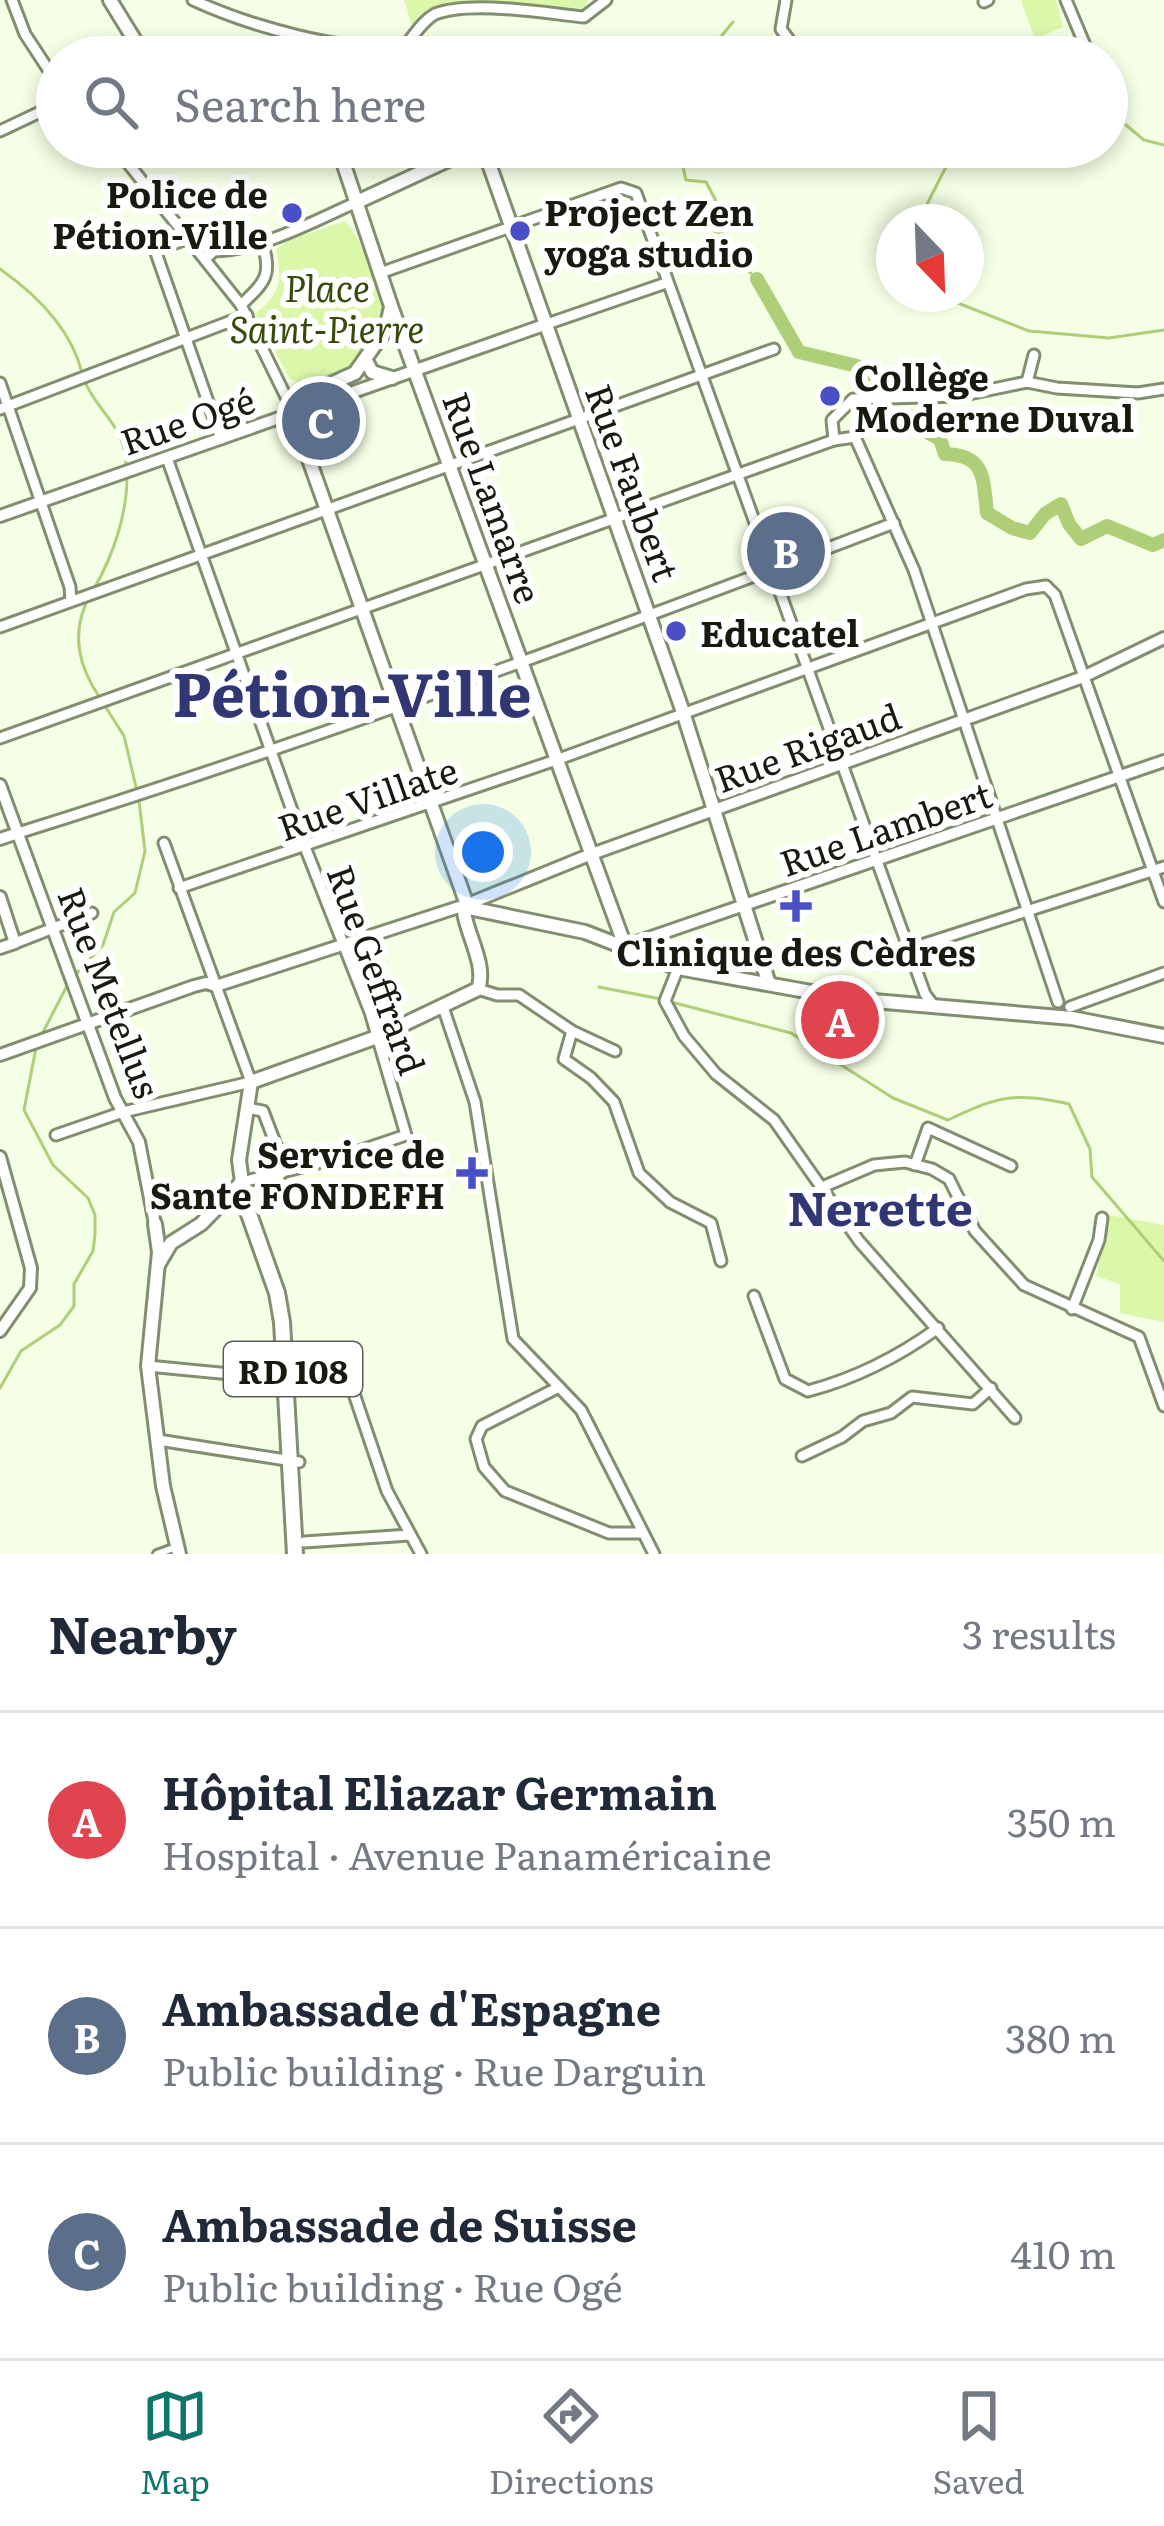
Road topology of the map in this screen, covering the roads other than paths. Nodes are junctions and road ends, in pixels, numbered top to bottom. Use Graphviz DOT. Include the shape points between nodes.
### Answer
graph roads {
  1 [pos="12,0"];
  2 [pos="110,0"];
  3 [pos="193,0"];
  4 [pos="606,0"];
  5 [pos="786,0"];
  6 [pos="1066,0"];
  7 [pos="133,36"];
  8 [pos="309,36"];
  9 [pos="414,36"];
  10 [pos="787,36"];
  11 [pos="1081,36"];
  12 [pos="36,50"];
  13 [pos="36,114"];
  14 [pos="0,131"];
  15 [pos="132,168"];
  16 [pos="345,168"];
  17 [pos="421,168"];
  18 [pos="486,168"];
  19 [pos="357,202"];
  20 [pos="510,226"];
  21 [pos="190,238"];
  22 [pos="262,242"];
  23 [pos="227,253"];
  24 [pos="206,258"];
  25 [pos="214,269"];
  26 [pos="380,273"];
  27 [pos="666,283"];
  28 [pos="391,306"];
  29 [pos="244,310"];
  30 [pos="544,326"];
  31 [pos="380,336"];
  32 [pos="187,338"];
  33 [pos="407,349"];
  34 [pos="774,349"];
  35 [pos="1034,356"];
  36 [pos="365,359"];
  37 [pos="415,369"];
  38 [pos="702,375"];
  39 [pos="392,378"];
  40 [pos="1028,382"];
  41 [pos="0,383"];
  42 [pos="1164,389"];
  43 [pos="4,408"];
  44 [pos="291,408"];
  45 [pos="581,419"];
  46 [pos="221,439"];
  47 [pos="834,440"];
  48 [pos="167,458"];
  49 [pos="449,465"];
  50 [pos="738,473"];
  51 [pos="40,502"];
  52 [pos="327,508"];
  53 [pos="0,516"];
  54 [pos="615,516"];
  55 [pos="894,523"];
  56 [pos="201,554"];
  57 [pos="485,563"];
  58 [pos="773,569"];
  59 [pos="71,601"];
  60 [pos="362,607"];
  61 [pos="650,617"];
  62 [pos="932,622"];
  63 [pos="0,627"];
  64 [pos="1164,638"];
  65 [pos="235,651"];
  66 [pos="523,660"];
  67 [pos="808,665"];
  68 [pos="1083,677"];
  69 [pos="396,704"];
  70 [pos="682,712"];
  71 [pos="965,719"];
  72 [pos="0,737"];
  73 [pos="271,749"];
  74 [pos="556,760"];
  75 [pos="1164,761"];
  76 [pos="843,766"];
  77 [pos="1119,777"];
  78 [pos="0,784"];
  79 [pos="432,802"];
  80 [pos="714,812"];
  81 [pos="999,818"];
  82 [pos="18,833"];
  83 [pos="0,839"];
  84 [pos="164,843"];
  85 [pos="305,847"];
  86 [pos="589,855"];
  87 [pos="878,862"];
  88 [pos="1158,869"];
  89 [pos="179,888"];
  90 [pos="0,897"];
  91 [pos="1164,902"];
  92 [pos="465,907"];
  93 [pos="746,907"];
  94 [pos="1030,912"];
  95 [pos="92,913"];
  96 [pos="52,929"];
  97 [pos="14,943"];
  98 [pos="343,946"];
  99 [pos="626,946"];
  100 [pos="0,948"];
  101 [pos="909,949"];
  102 [pos="678,968"];
  103 [pos="1164,973"];
  104 [pos="769,984"];
  105 [pos="216,986"];
  106 [pos="478,989"];
  107 [pos="1058,1002"];
  108 [pos="442,1007"];
  109 [pos="939,1009"];
  110 [pos="1071,1012"];
  111 [pos="1049,1016"];
  112 [pos="88,1024"];
  113 [pos="572,1031"];
  114 [pos="1164,1036"];
  115 [pos="377,1037"];
  116 [pos="616,1051"];
  117 [pos="0,1055"];
  118 [pos="251,1082"];
  119 [pos="247,1108"];
  120 [pos="123,1112"];
  121 [pos="56,1135"];
  122 [pos="0,1159"];
  123 [pos="915,1165"];
  124 [pos="1011,1166"];
  125 [pos="281,1174"];
  126 [pos="244,1187"];
  127 [pos="820,1188"];
  128 [pos="1102,1218"];
  129 [pos="155,1224"];
  130 [pos="178,1238"];
  131 [pos="721,1262"];
  132 [pos="158,1265"];
  133 [pos="754,1296"];
  134 [pos="1072,1309"];
  135 [pos="938,1328"];
  136 [pos="0,1331"];
  137 [pos="148,1366"];
  138 [pos="350,1379"];
  139 [pos="289,1380"];
  140 [pos="559,1387"];
  141 [pos="991,1388"];
  142 [pos="1164,1406"];
  143 [pos="1015,1418"];
  144 [pos="158,1440"];
  145 [pos="802,1456"];
  146 [pos="294,1461"];
  147 [pos="643,1533"];
  148 [pos="410,1535"];
  149 [pos="384,1537"];
  150 [pos="178,1550"];
  151 [pos="301,1550"];
  152 [pos="157,1554"];
  153 [pos="385,1554"];
  154 [pos="421,1554"];
  155 [pos="654,1554"];
  1 -- 12 [label="street"];
  2 -- 7 [label="main road"];
  3 -- 8 [label="street"];
  4 -- 9 [label="street" via="584,17 446,10"];
  5 -- 10 [label="street"];
  6 -- 11 [label="street"];
  13 -- 14 [label="street"];
  15 -- 21 [label="street"];
  16 -- 19 [label="main road, Rue Lamarre"];
  17 -- 19 [label="main road"];
  18 -- 20 [label="main road, Rue Faubert"];
  19 -- 22 [label="street"];
  19 -- 26 [label="main road, Rue Lamarre"];
  20 -- 26 [label="street"];
  20 -- 27 [label="street" via="621,188 635,193"];
  20 -- 30 [label="main road, Rue Faubert"];
  21 -- 24 [label="street"];
  21 -- 32 [label="street" via="155,250"];
  22 -- 23 [label="street"];
  22 -- 29 [label="street" via="264,281"];
  23 -- 24 [label="street"];
  23 -- 25 [label="street"];
  24 -- 25 [label="street"];
  25 -- 29 [label="street"];
  26 -- 28 [label="main road, Rue Lamarre"];
  27 -- 30 [label="street, Rue Ogé"];
  27 -- 38 [label="street"];
  28 -- 31 [label="main road"];
  28 -- 33 [label="main road, Rue Lamarre"];
  29 -- 32 [label="street"];
  29 -- 44 [label="street"];
  30 -- 37 [label="street, Rue Ogé"];
  30 -- 45 [label="main road, Rue Faubert"];
  31 -- 33 [label="main road"];
  31 -- 36 [label="main road"];
  32 -- 43 [label="street"];
  32 -- 46 [label="street"];
  33 -- 37 [label="main road, Rue Lamarre"];
  34 -- 38 [label="street"];
  35 -- 40 [label="street"];
  36 -- 39 [label="main road" via="372,372"];
  36 -- 44 [label="main road"];
  37 -- 39 [label="street, Rue Ogé"];
  37 -- 49 [label="main road, Rue Lamarre"];
  38 -- 45 [label="street"];
  38 -- 50 [label="street"];
  39 -- 44 [label="street, Rue Ogé"];
  40 -- 42 [label="street"];
  40 -- 47 [label="street" via="959,396 853,399 832,420"];
  41 -- 43 [label="street"];
  43 -- 51 [label="street"];
  44 -- 46 [label="street, Rue Ogé"];
  44 -- 52 [label="main road"];
  45 -- 49 [label="street"];
  45 -- 54 [label="main road, Rue Faubert"];
  46 -- 48 [label="street, Rue Ogé"];
  47 -- 50 [label="street"];
  47 -- 55 [label="street" via="855,437"];
  48 -- 51 [label="street, Rue Ogé"];
  48 -- 56 [label="street, Rue Geffrard"];
  49 -- 52 [label="street"];
  49 -- 57 [label="main road, Rue Lamarre"];
  50 -- 54 [label="street"];
  50 -- 58 [label="street"];
  51 -- 53 [label="street, Rue Ogé"];
  51 -- 59 [label="street"];
  52 -- 56 [label="street"];
  52 -- 60 [label="main road"];
  54 -- 57 [label="street"];
  54 -- 61 [label="main road, Rue Faubert"];
  55 -- 58 [label="street"];
  55 -- 62 [label="street"];
  56 -- 59 [label="street"];
  56 -- 65 [label="street, Rue Geffrard"];
  57 -- 60 [label="street"];
  57 -- 66 [label="main road, Rue Lamarre"];
  58 -- 61 [label="street"];
  58 -- 67 [label="street"];
  59 -- 63 [label="street"];
  60 -- 65 [label="street"];
  60 -- 69 [label="main road"];
  61 -- 66 [label="street"];
  61 -- 70 [label="main road, Rue Faubert"];
  62 -- 67 [label="street, Rue Villate"];
  62 -- 68 [label="street, Rue Villate" via="1046,586"];
  62 -- 71 [label="street"];
  64 -- 68 [label="street, Rue Rigaud"];
  65 -- 72 [label="street"];
  65 -- 73 [label="street, Rue Geffrard"];
  66 -- 69 [label="street"];
  66 -- 74 [label="main road, Rue Lamarre"];
  67 -- 70 [label="street, Rue Villate"];
  67 -- 76 [label="street"];
  68 -- 71 [label="street, Rue Rigaud"];
  68 -- 77 [label="street"];
  69 -- 73 [label="street"];
  69 -- 79 [label="main road"];
  70 -- 74 [label="street, Rue Villate"];
  70 -- 80 [label="main road, Rue Faubert"];
  71 -- 76 [label="street, Rue Rigaud"];
  71 -- 81 [label="street"];
  73 -- 82 [label="street"];
  73 -- 85 [label="street, Rue Geffrard"];
  74 -- 79 [label="street, Rue Villate"];
  74 -- 86 [label="main road, Rue Lamarre"];
  75 -- 77 [label="street, Rue Lambert"];
  76 -- 80 [label="street, Rue Rigaud"];
  76 -- 87 [label="street"];
  77 -- 81 [label="street, Rue Lambert"];
  77 -- 88 [label="street"];
  78 -- 82 [label="street, Rue Metellus"];
  79 -- 85 [label="street, Rue Villate"];
  79 -- 92 [label="main road"];
  80 -- 86 [label="street, Rue Rigaud"];
  80 -- 93 [label="main road, Rue Faubert"];
  81 -- 87 [label="street, Rue Lambert"];
  81 -- 94 [label="street"];
  82 -- 83 [label="street"];
  82 -- 96 [label="street, Rue Metellus"];
  84 -- 89 [label="street"];
  85 -- 89 [label="street, Rue Villate"];
  85 -- 98 [label="street, Rue Geffrard"];
  86 -- 92 [label="street, Rue Rigaud"];
  86 -- 99 [label="main road, Rue Lamarre"];
  87 -- 93 [label="street, Rue Lambert"];
  87 -- 101 [label="street"];
  88 -- 91 [label="street"];
  88 -- 94 [label="street"];
  89 -- 105 [label="street"];
  90 -- 97 [label="street"];
  92 -- 98 [label="street, Rue Rigaud"];
  92 -- 99 [label="main road"];
  92 -- 106 [label="main road"];
  93 -- 99 [label="street, Rue Lambert"];
  93 -- 104 [label="main road, Rue Faubert"];
  94 -- 101 [label="street"];
  94 -- 107 [label="street"];
  95 -- 96 [label="street"];
  96 -- 97 [label="street"];
  96 -- 112 [label="street, Rue Metellus"];
  97 -- 100 [label="street"];
  98 -- 105 [label="street, Rue Rigaud"];
  98 -- 115 [label="street, Rue Geffrard"];
  99 -- 102 [label="main road"];
  101 -- 109 [label="street"];
  102 -- 104 [label="main road"];
  102 -- 127 [label="street" via="665,1001 674,1023 716,1074 774,1120"];
  103 -- 110 [label="street"];
  104 -- 109 [label="main road"];
  105 -- 112 [label="street, Rue Rigaud" via="194,986"];
  105 -- 118 [label="street"];
  106 -- 108 [label="main road"];
  106 -- 113 [label="street" via="519,995"];
  107 -- 110 [label="street"];
  107 -- 111 [label="street"];
  108 -- 115 [label="main road"];
  108 -- 140 [label="street" via="475,1102 510,1330"];
  109 -- 111 [label="main road"];
  110 -- 111 [label="main road"];
  110 -- 114 [label="main road"];
  112 -- 117 [label="street, Rue Rigaud"];
  112 -- 120 [label="street, Rue Metellus"];
  113 -- 116 [label="street"];
  113 -- 131 [label="street" via="563,1059 614,1102 639,1173 670,1202 711,1222"];
  115 -- 118 [label="main road"];
  115 -- 125 [label="street, Rue Geffrard" via="406,1135"];
  118 -- 119 [label="main road, RD 108"];
  118 -- 120 [label="street"];
  119 -- 125 [label="street" via="262,1111"];
  119 -- 126 [label="main road, RD 108" via="238,1160"];
  120 -- 121 [label="street"];
  120 -- 129 [label="street, Rue Metellus" via="139,1142"];
  122 -- 136 [label="street" via="31,1268 30,1288"];
  123 -- 124 [label="street" via="928,1128"];
  123 -- 127 [label="street" via="874,1165"];
  123 -- 134 [label="street" via="949,1179 975,1231 1024,1286"];
  125 -- 126 [label="street, Rue Geffrard"];
  126 -- 130 [label="main road"];
  126 -- 139 [label="main road, RD 108" via="285,1293"];
  127 -- 135 [label="street"];
  128 -- 134 [label="street"];
  129 -- 130 [label="main road"];
  129 -- 132 [label="main road"];
  130 -- 132 [label="main road"];
  132 -- 137 [label="main road"];
  133 -- 135 [label="street" via="785,1379 808,1391 848,1380"];
  134 -- 142 [label="street" via="1139,1337"];
  135 -- 141 [label="street"];
  137 -- 139 [label="street"];
  137 -- 144 [label="main road"];
  138 -- 148 [label="street"];
  139 -- 146 [label="main road, RD 108"];
  140 -- 147 [label="street" via="590,1425"];
  140 -- 147 [label="street" via="482,1426 476,1439 484,1467 515,1496 609,1533"];
  141 -- 143 [label="street"];
  141 -- 145 [label="street" via="973,1404 912,1397"];
  144 -- 146 [label="street"];
  144 -- 150 [label="main road"];
  146 -- 151 [label="main road, RD 108"];
  147 -- 155 [label="street"];
  148 -- 149 [label="street"];
  148 -- 154 [label="street"];
  149 -- 151 [label="street"];
  149 -- 153 [label="street"];
  150 -- 152 [label="street"];
}
